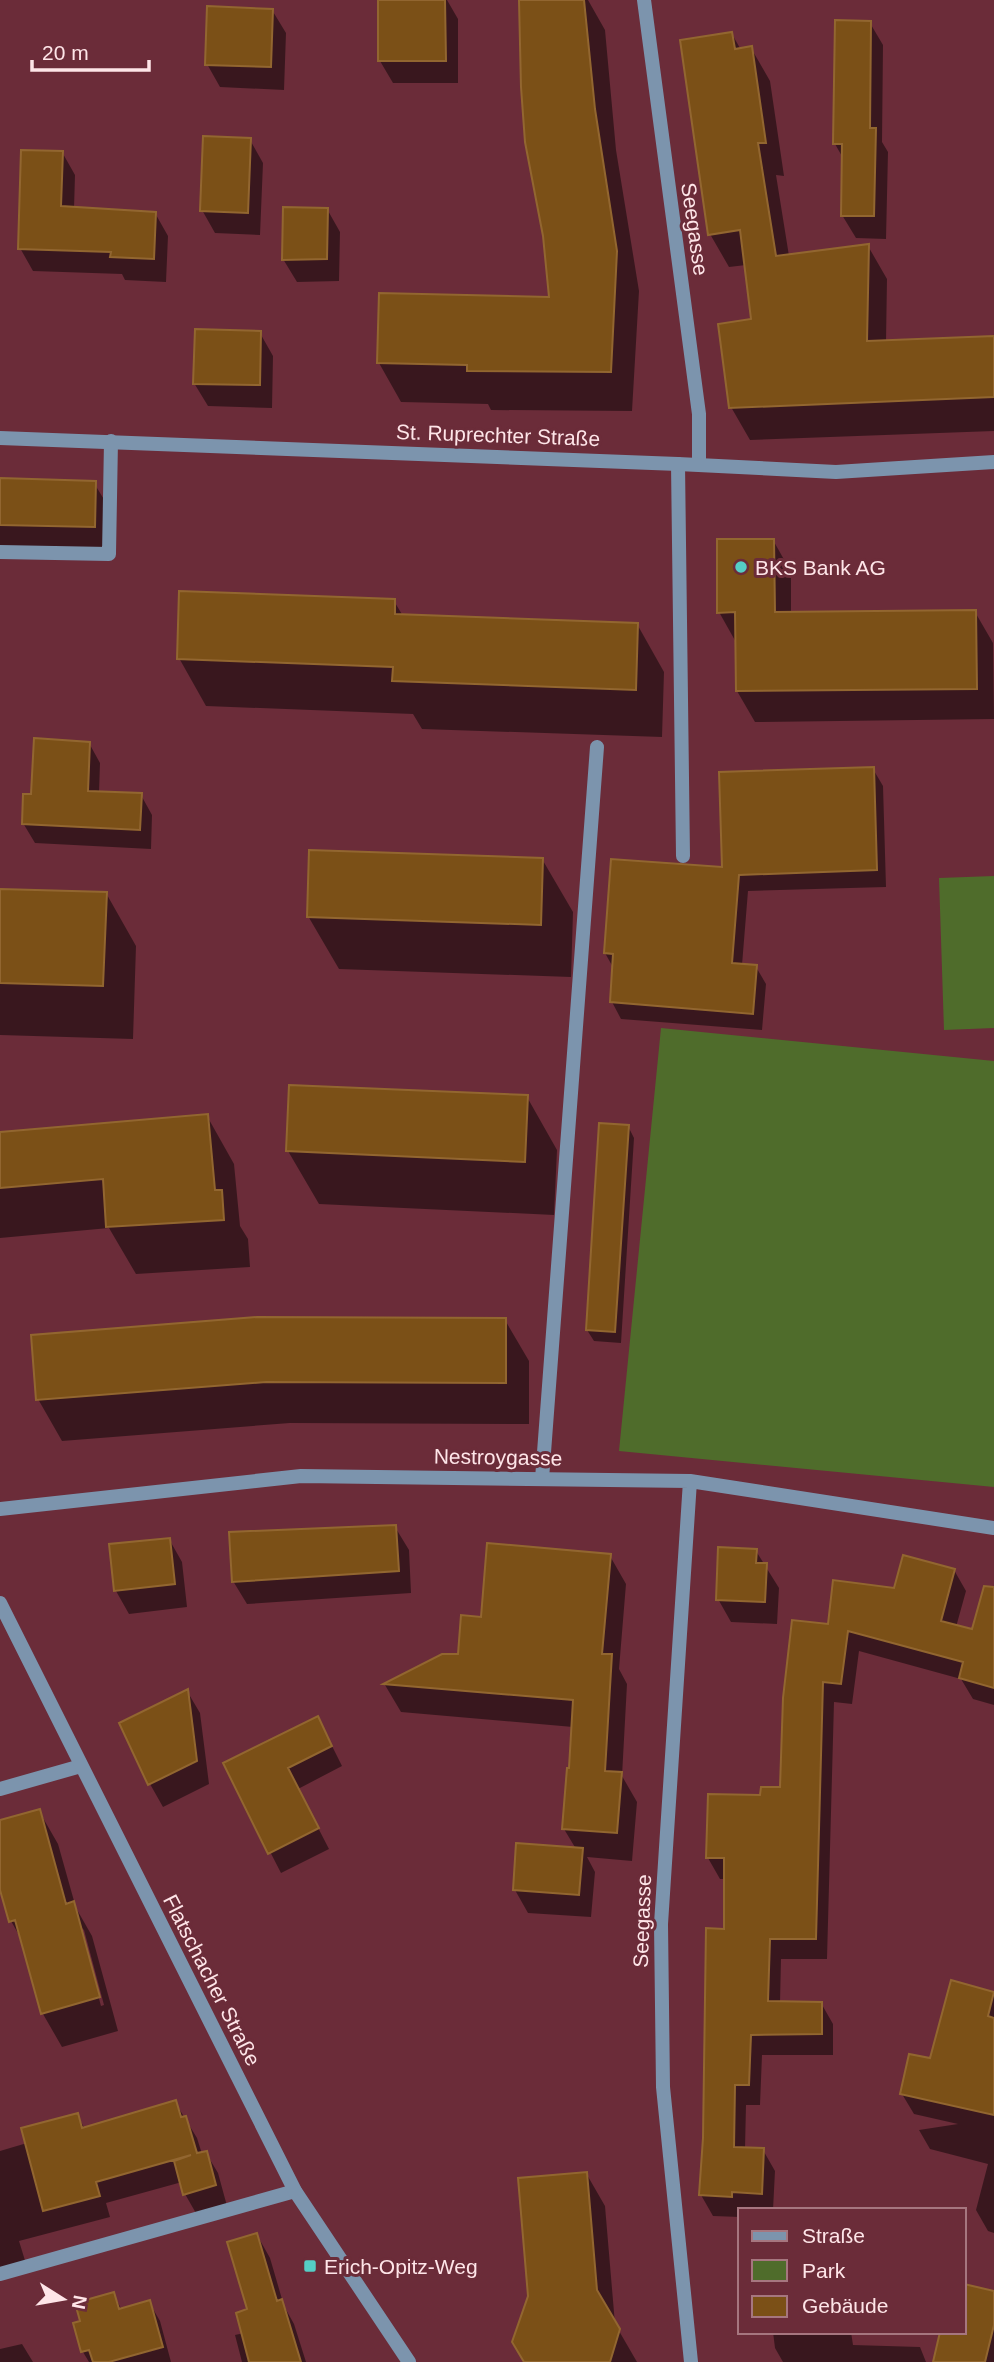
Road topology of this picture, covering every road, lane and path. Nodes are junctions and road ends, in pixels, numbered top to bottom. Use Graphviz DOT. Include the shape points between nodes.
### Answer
graph roads {
  1 [pos="644,0"];
  2 [pos="0,438"];
  3 [pos="111,441"];
  4 [pos="994,462"];
  5 [pos="678,464"];
  6 [pos="699,464"];
  7 [pos="0,552"];
  8 [pos="597,747"];
  9 [pos="683,856"];
  10 [pos="542,1479"];
  11 [pos="690,1481"];
  12 [pos="0,1509"];
  13 [pos="994,1528"];
  14 [pos="0,1604"];
  15 [pos="81,1766"];
  16 [pos="0,1789"];
  17 [pos="295,2191"];
  18 [pos="0,2274"];
  19 [pos="409,2362"];
  20 [pos="691,2362"];
  1 -- 6 [label="street, Seegasse" via="699,414"];
  2 -- 3 [label="street, St. Ruprechter Straße"];
  3 -- 5 [label="street, St. Ruprechter Straße"];
  3 -- 7 [label="street" via="109,554"];
  4 -- 6 [label="street, St. Ruprechter Straße" via="836,472"];
  5 -- 6 [label="street, St. Ruprechter Straße"];
  5 -- 9 [label="street"];
  8 -- 10 [label="street"];
  10 -- 11 [label="street, Nestroygasse"];
  10 -- 12 [label="street, Nestroygasse" via="301,1476"];
  11 -- 13 [label="street, Nestroygasse"];
  11 -- 20 [label="street, Seegasse" via="661,1924 663,2087"];
  14 -- 15 [label="street, Flatschacher Straße"];
  15 -- 16 [label="street"];
  15 -- 17 [label="street, Flatschacher Straße"];
  17 -- 18 [label="street"];
  17 -- 19 [label="street, Flatschacher Straße"];
}
